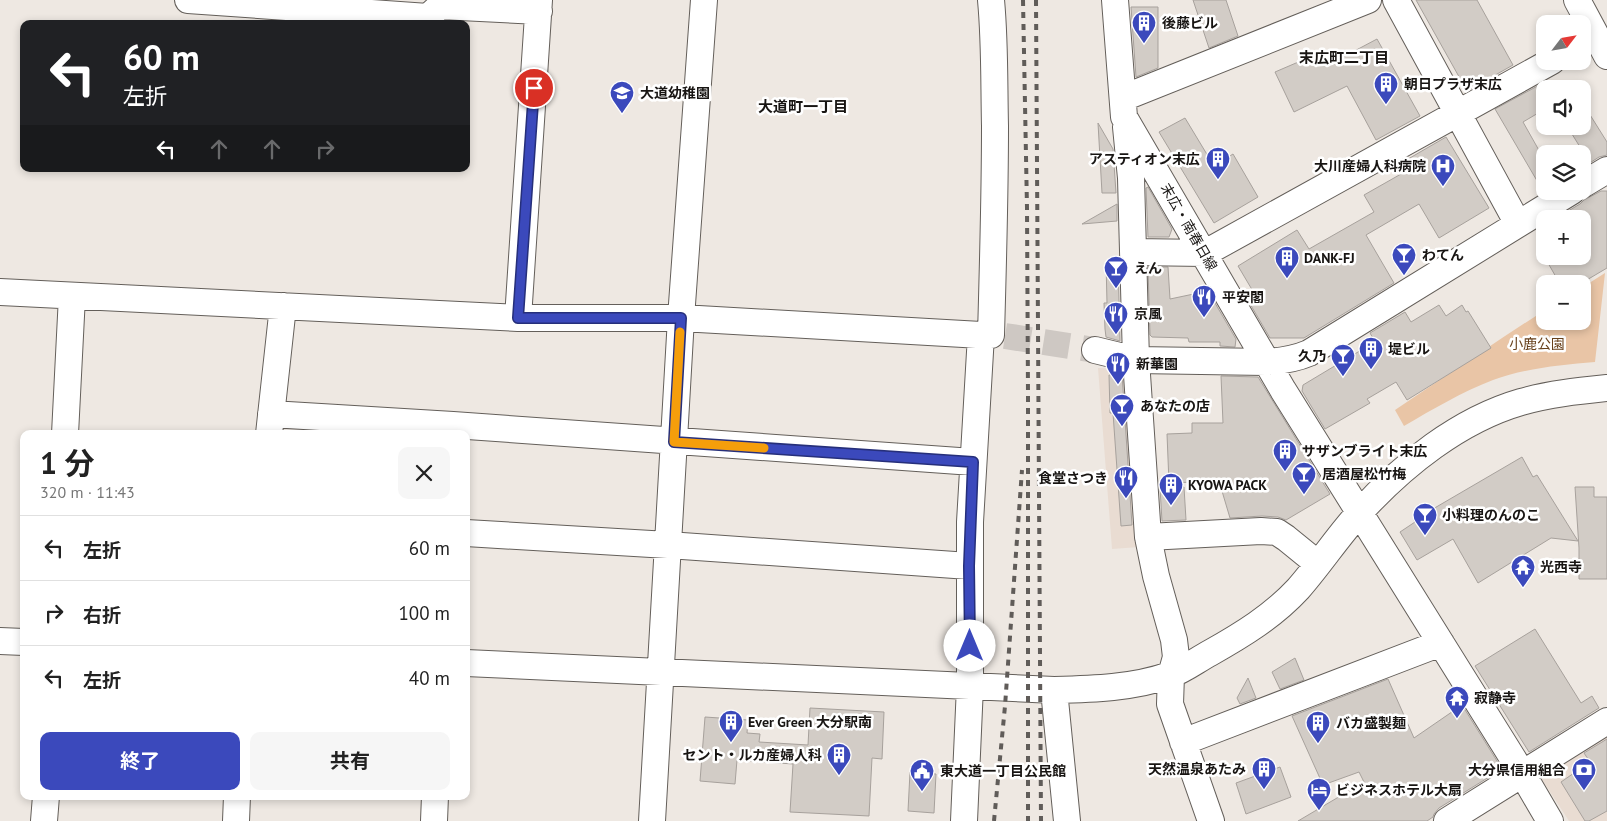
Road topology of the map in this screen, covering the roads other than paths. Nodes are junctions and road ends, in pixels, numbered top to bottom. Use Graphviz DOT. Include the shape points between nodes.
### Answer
graph roads {
  1 [pos="188,0"];
  2 [pos="704,0"];
  3 [pos="991,0"];
  4 [pos="1115,0"];
  5 [pos="1368,0"];
  6 [pos="1396,0"];
  7 [pos="1577,0"];
  8 [pos="539,6"];
  9 [pos="1595,46"];
  10 [pos="1536,70"];
  11 [pos="1124,107"];
  12 [pos="1457,112"];
  13 [pos="1607,170"];
  14 [pos="1591,180"];
  15 [pos="1557,200"];
  16 [pos="1518,224"];
  17 [pos="1134,252"];
  18 [pos="1205,253"];
  19 [pos="0,292"];
  20 [pos="72,296"];
  21 [pos="283,306"];
  22 [pos="518,318"];
  23 [pos="681,318"];
  24 [pos="992,335"];
  25 [pos="1095,350"];
  26 [pos="1136,360"];
  27 [pos="1266,362"];
  28 [pos="1607,388"];
  29 [pos="270,424"];
  30 [pos="452,429"];
  31 [pos="66,430"];
  32 [pos="469,430"];
  33 [pos="470,430"];
  34 [pos="674,442"];
  35 [pos="973,462"];
  36 [pos="1359,513"];
  37 [pos="470,534"];
  38 [pos="1148,536"];
  39 [pos="668,545"];
  40 [pos="1318,564"];
  41 [pos="969,566"];
  42 [pos="0,641"];
  43 [pos="20,642"];
  44 [pos="1441,643"];
  45 [pos="470,663"];
  46 [pos="661,672"];
  47 [pos="1171,675"];
  48 [pos="970,686"];
  49 [pos="1054,690"];
  50 [pos="1607,721"];
  51 [pos="1183,742"];
  52 [pos="1522,773"];
  53 [pos="46,800"];
  54 [pos="237,800"];
  55 [pos="435,800"];
  56 [pos="44,821"];
  57 [pos="236,821"];
  58 [pos="434,821"];
  59 [pos="652,821"];
  60 [pos="964,821"];
  61 [pos="1067,821"];
  62 [pos="1211,821"];
  63 [pos="1447,821"];
  64 [pos="1550,821"];
  1 -- 8 [label="street" via="428,17 440,6"];
  2 -- 23 [label="street"];
  3 -- 24 [label="street" via="995,148"];
  4 -- 11 [label="street, 末広・南春日線"];
  5 -- 11 [label="street"];
  6 -- 12 [label="street"];
  7 -- 9 [label="street"];
  8 -- 22 [label="street"];
  10 -- 12 [label="street"];
  11 -- 17 [label="street" via="1132,178"];
  11 -- 18 [label="street, 末広・南春日線"];
  12 -- 16 [label="street"];
  12 -- 18 [label="street"];
  13 -- 14 [label="street"];
  15 -- 16 [label="street"];
  16 -- 27 [label="street" via="1309,353 1284,361"];
  17 -- 18 [label="street"];
  17 -- 26 [label="street"];
  18 -- 27 [label="street, 末広・南春日線"];
  19 -- 20 [label="street"];
  20 -- 21 [label="street"];
  20 -- 31 [label="street"];
  21 -- 22 [label="street"];
  21 -- 29 [label="street"];
  22 -- 23 [label="street"];
  23 -- 24 [label="street"];
  23 -- 34 [label="street"];
  24 -- 35 [label="street"];
  25 -- 26 [label="street"];
  26 -- 27 [label="street"];
  26 -- 38 [label="street"];
  27 -- 36 [label="street, 末広・南春日線"];
  28 -- 36 [label="street" via="1522,402 1473,422 1408,465"];
  29 -- 30 [label="street"];
  30 -- 32 [label="street"];
  33 -- 34 [label="street"];
  34 -- 35 [label="street"];
  34 -- 39 [label="street"];
  35 -- 41 [label="street"];
  36 -- 40 [label="street"];
  36 -- 44 [label="street, 末広・南春日線"];
  37 -- 39 [label="street"];
  38 -- 40 [label="street" via="1276,532"];
  38 -- 47 [label="street" via="1174,640 1176,657"];
  39 -- 41 [label="street"];
  39 -- 46 [label="street"];
  40 -- 47 [label="street" via="1268,618"];
  41 -- 48 [label="street"];
  42 -- 43 [label="street"];
  44 -- 51 [label="street"];
  44 -- 52 [label="street, 末広・南春日線"];
  45 -- 46 [label="street"];
  46 -- 48 [label="street"];
  46 -- 59 [label="street"];
  47 -- 49 [label="street" via="1111,688"];
  47 -- 51 [label="street" via="1170,704"];
  48 -- 49 [label="street"];
  48 -- 60 [label="street"];
  49 -- 61 [label="street"];
  50 -- 52 [label="street"];
  51 -- 62 [label="street"];
  52 -- 63 [label="street"];
  52 -- 64 [label="street, 末広・南春日線"];
  53 -- 56 [label="street"];
  54 -- 57 [label="street"];
  55 -- 58 [label="street"];
}
